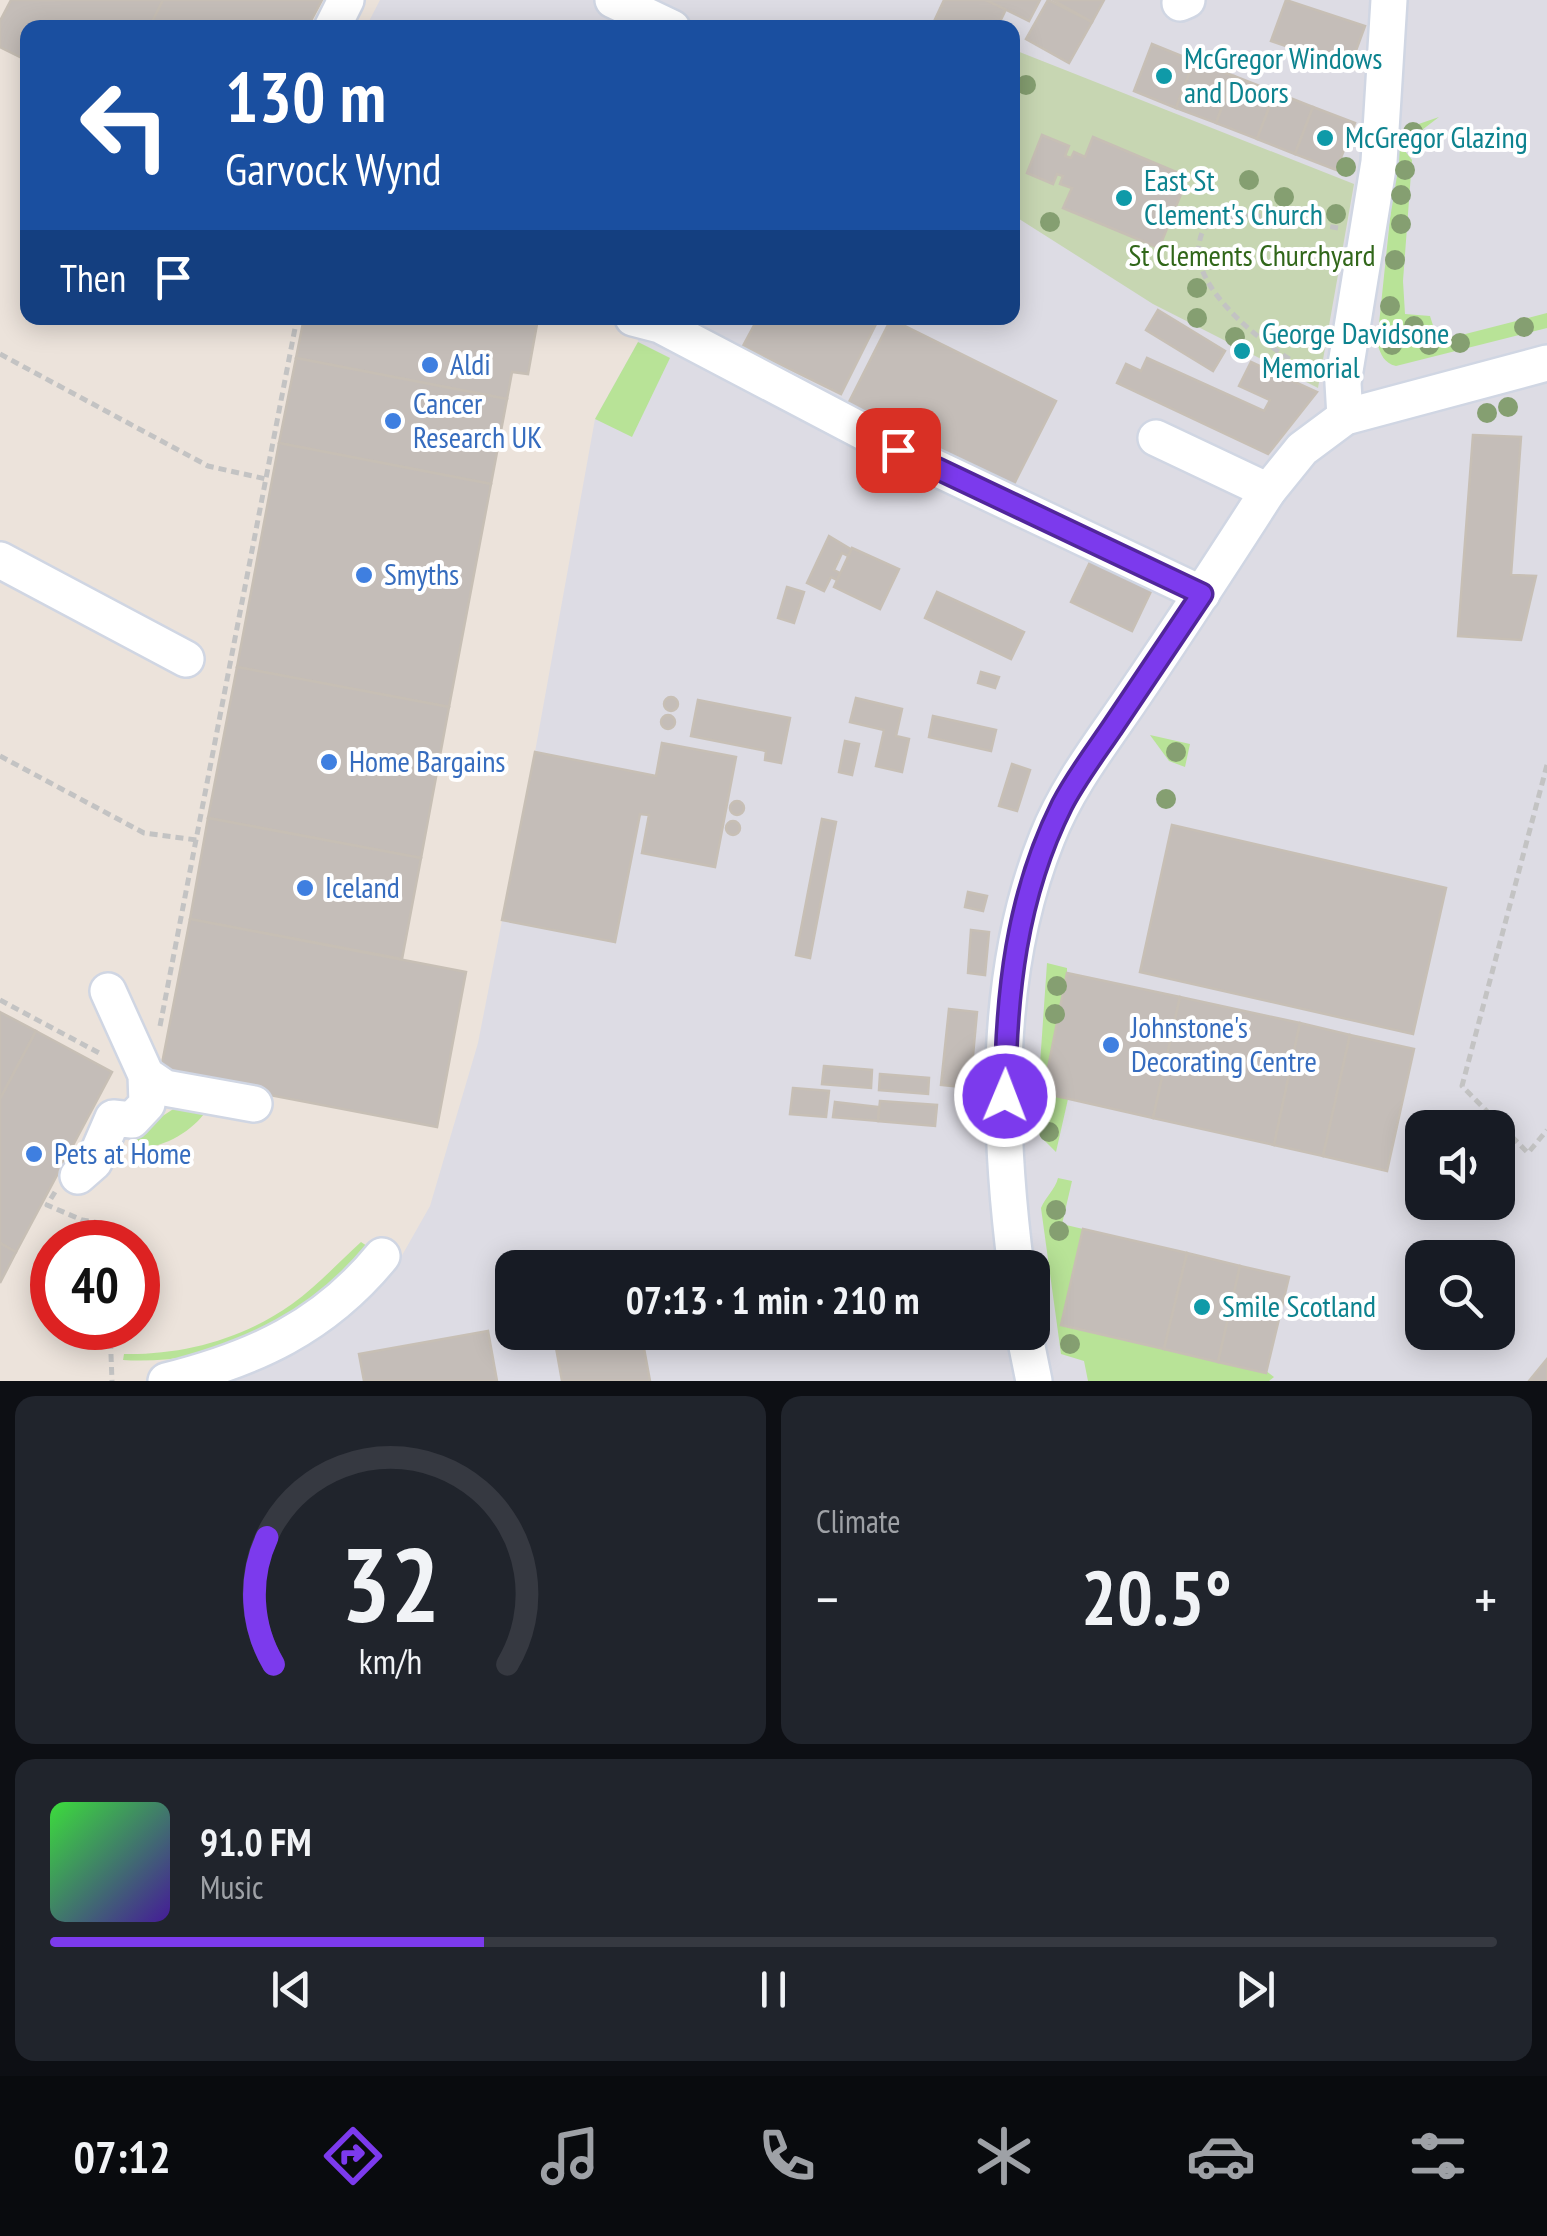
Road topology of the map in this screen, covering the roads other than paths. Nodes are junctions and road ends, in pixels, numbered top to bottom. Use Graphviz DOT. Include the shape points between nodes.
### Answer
graph roads {
  1 [pos="613,0"];
  2 [pos="1389,0"];
  3 [pos="655,20"];
  4 [pos="662,325"];
  5 [pos="1547,363"];
  6 [pos="1344,400"];
  7 [pos="1156,438"];
  8 [pos="1268,491"];
  9 [pos="0,560"];
  10 [pos="1202,594"];
  11 [pos="186,659"];
  12 [pos="108,991"];
  13 [pos="146,1075"];
  14 [pos="254,1104"];
  15 [pos="78,1176"];
  16 [pos="1014,1250"];
  17 [pos="382,1256"];
  18 [pos="1028,1350"];
  19 [pos="166,1381"];
  20 [pos="1034,1381"];
  1 -- 3 [label="street"];
  2 -- 6 [label="street" via="1379,162"];
  4 -- 10 [label="street" via="898,450"];
  5 -- 6 [label="street"];
  6 -- 8 [label="street"];
  7 -- 8 [label="street"];
  8 -- 10 [label="street"];
  9 -- 11 [label="street"];
  10 -- 16 [label="street" via="1064,800 1030,886 1006,1036 1006,1173"];
  12 -- 13 [label="street"];
  13 -- 14 [label="street" via="165,1088"];
  13 -- 15 [label="street" via="142,1113 132,1120 113,1118 94,1162"];
  17 -- 19 [label="street" via="325,1314 292,1334"];
  18 -- 20 [label="street"];
}
